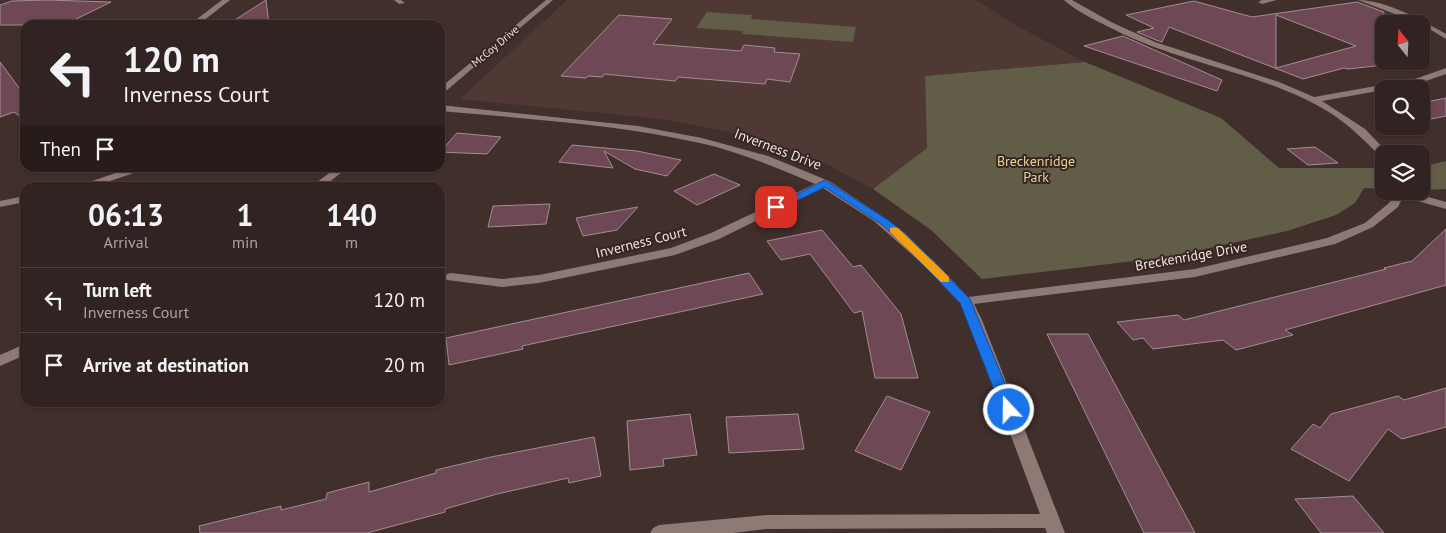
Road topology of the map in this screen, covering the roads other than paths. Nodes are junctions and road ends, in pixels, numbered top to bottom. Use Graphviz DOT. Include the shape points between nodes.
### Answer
graph roads {
  1 [pos="227,0"];
  2 [pos="550,0"];
  3 [pos="1067,0"];
  4 [pos="1274,0"];
  5 [pos="1361,0"];
  6 [pos="1262,2"];
  7 [pos="201,20"];
  8 [pos="1446,37"];
  9 [pos="1446,71"];
  10 [pos="445,89"];
  11 [pos="1314,100"];
  12 [pos="445,108"];
  13 [pos="1375,145"];
  14 [pos="127,172"];
  15 [pos="336,172"];
  16 [pos="96,182"];
  17 [pos="322,182"];
  18 [pos="825,183"];
  19 [pos="20,200"];
  20 [pos="1397,200"];
  21 [pos="1427,200"];
  22 [pos="0,204"];
  23 [pos="1446,206"];
  24 [pos="451,277"];
  25 [pos="966,302"];
  26 [pos="20,351"];
  27 [pos="0,361"];
  28 [pos="1054,527"];
  29 [pos="659,533"];
  1 -- 7 [label="street"];
  2 -- 10 [label="street, McCoy Drive"];
  3 -- 11 [label="street" via="1127,34"];
  4 -- 6 [label="street"];
  5 -- 8 [label="street" via="1419,21"];
  9 -- 11 [label="street" via="1417,81"];
  11 -- 13 [label="street" via="1356,126"];
  12 -- 18 [label="street, Inverness Drive" via="620,126 700,139 755,154"];
  14 -- 16 [label="street"];
  15 -- 17 [label="street"];
  18 -- 24 [label="street, Inverness Court" via="715,236 656,256 502,283"];
  18 -- 25 [label="street, Inverness Drive" via="902,237"];
  19 -- 22 [label="street"];
  20 -- 25 [label="street, Breckenridge Drive" via="1369,225 1331,241 1195,273"];
  21 -- 23 [label="street"];
  25 -- 28 [label="street, Inverness Drive"];
  26 -- 27 [label="street"];
  28 -- 29 [label="street" via="804,521"];
}
